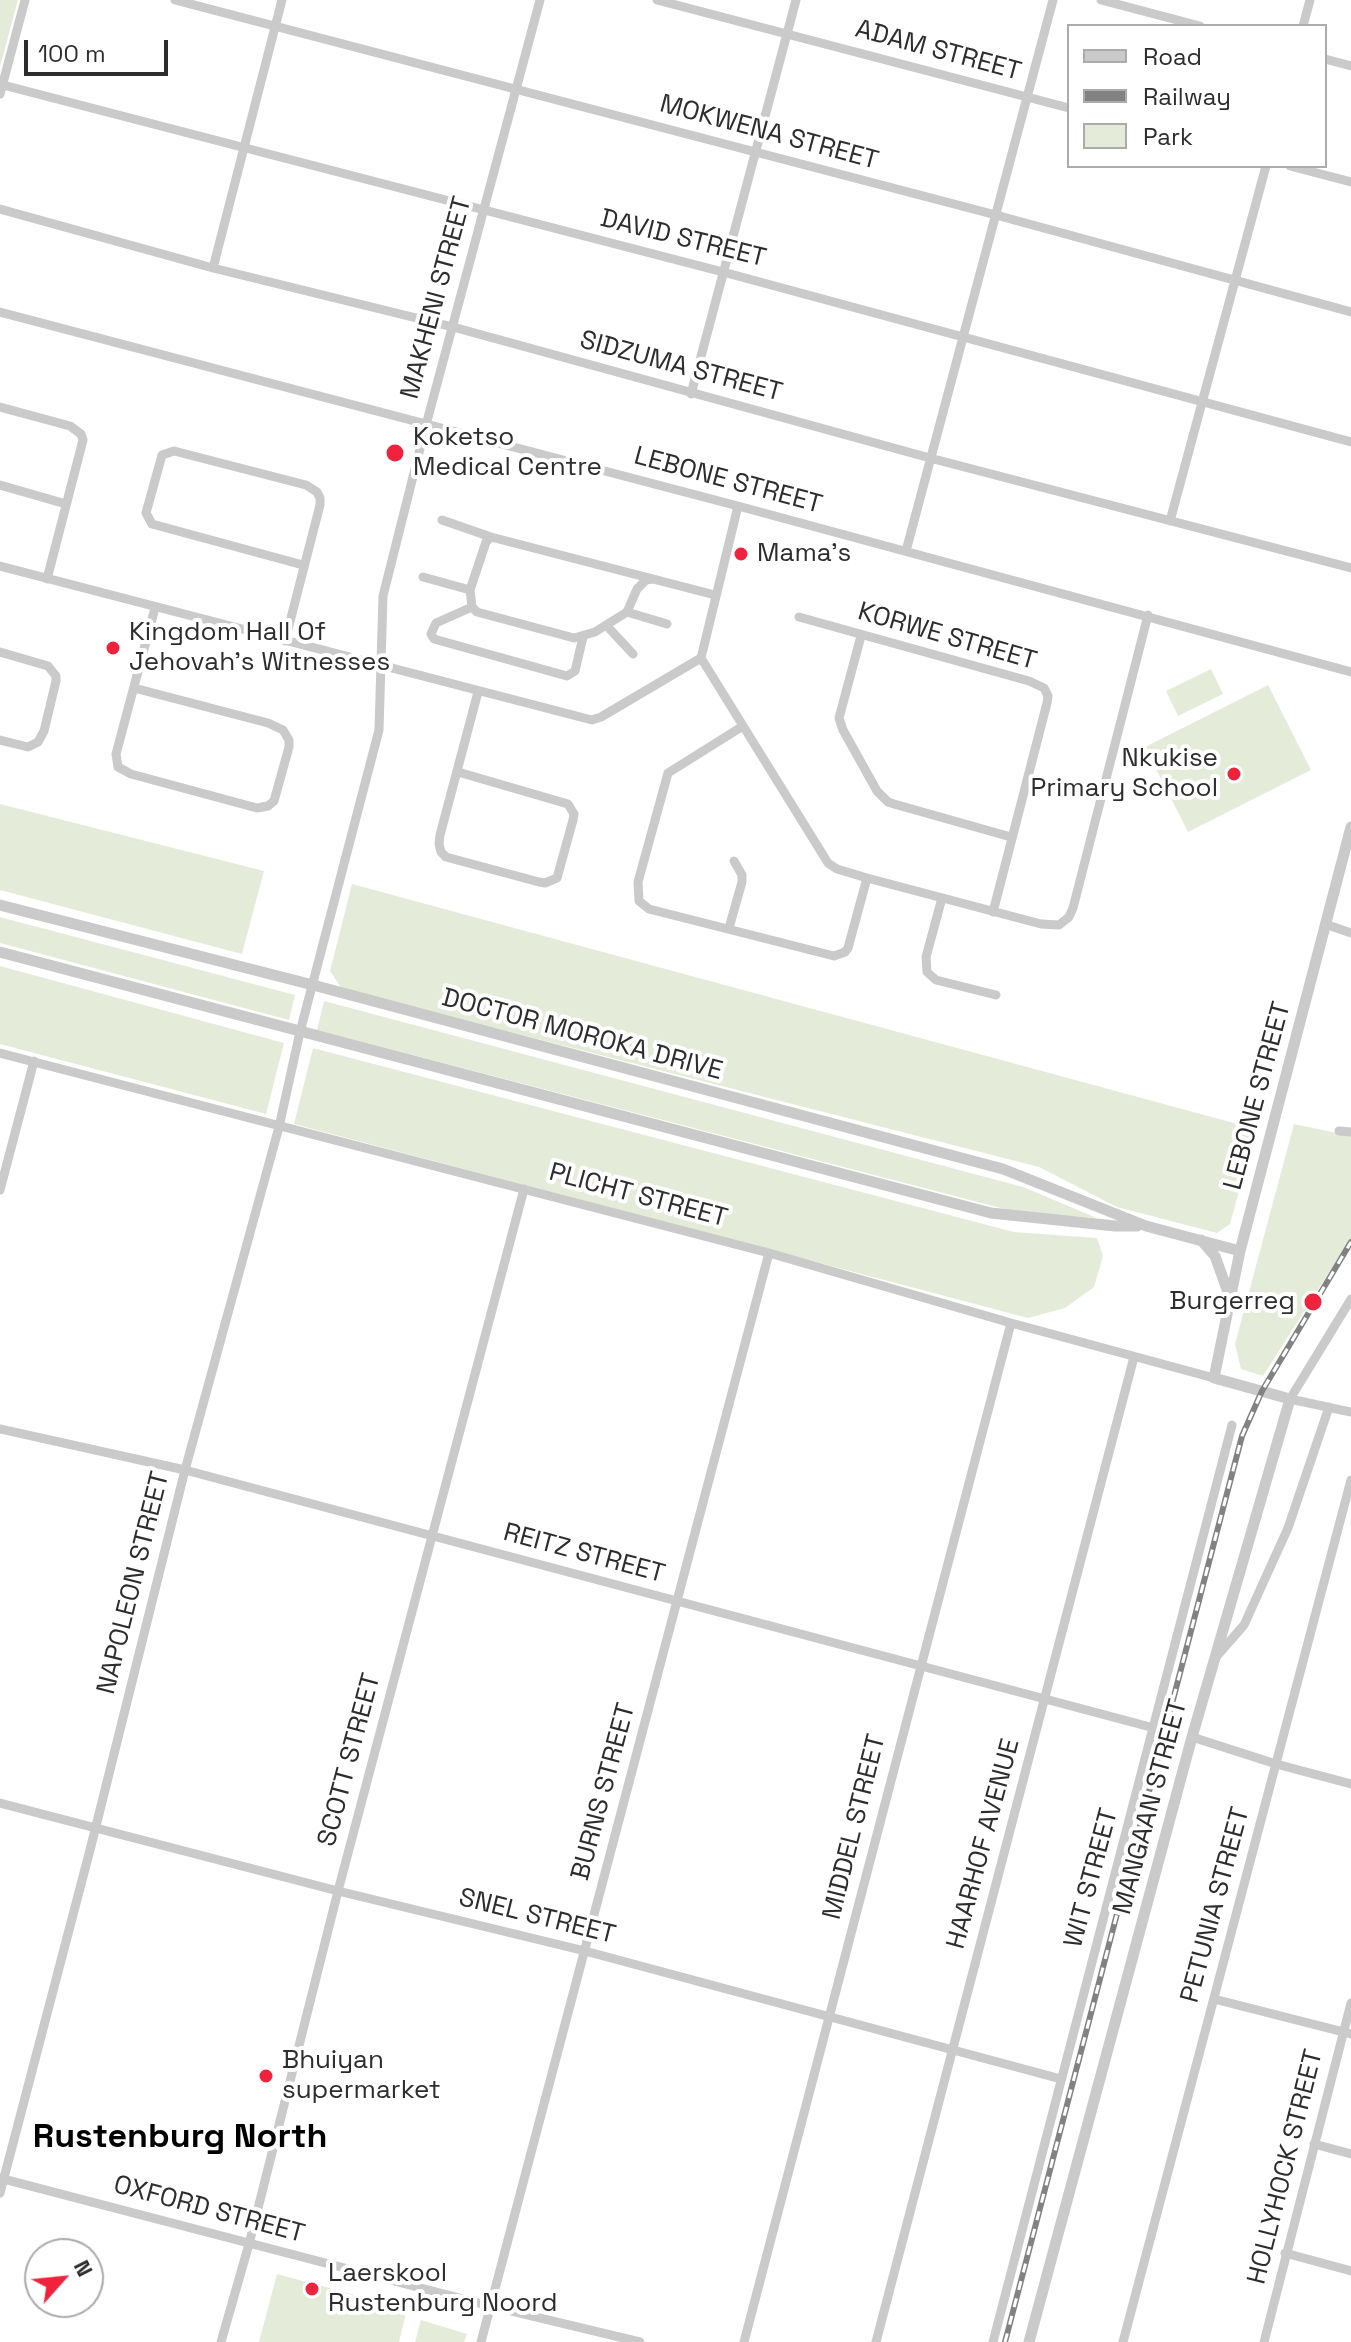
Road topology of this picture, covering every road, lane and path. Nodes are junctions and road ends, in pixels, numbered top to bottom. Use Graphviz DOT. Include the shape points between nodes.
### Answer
graph roads {
  1 [pos="25,0"];
  2 [pos="175,0"];
  3 [pos="282,0"];
  4 [pos="540,0"];
  5 [pos="657,0"];
  6 [pos="796,0"];
  7 [pos="1053,0"];
  8 [pos="1101,0"];
  9 [pos="1310,0"];
  10 [pos="1192,24"];
  11 [pos="1304,24"];
  12 [pos="275,26"];
  13 [pos="786,34"];
  14 [pos="1327,60"];
  15 [pos="1351,66"];
  16 [pos="517,89"];
  17 [pos="1,90"];
  18 [pos="1028,98"];
  19 [pos="1067,108"];
  20 [pos="244,146"];
  21 [pos="754,153"];
  22 [pos="1265,168"];
  23 [pos="1298,168"];
  24 [pos="1351,182"];
  25 [pos="0,209"];
  26 [pos="483,211"];
  27 [pos="996,215"];
  28 [pos="213,268"];
  29 [pos="723,272"];
  30 [pos="1235,281"];
  31 [pos="0,312"];
  32 [pos="1351,312"];
  33 [pos="453,327"];
  34 [pos="963,337"];
  35 [pos="691,394"];
  36 [pos="1203,402"];
  37 [pos="0,407"];
  38 [pos="426,425"];
  39 [pos="1351,442"];
  40 [pos="930,458"];
  41 [pos="0,485"];
  42 [pos="66,504"];
  43 [pos="738,506"];
  44 [pos="442,520"];
  45 [pos="1170,521"];
  46 [pos="491,537"];
  47 [pos="906,551"];
  48 [pos="303,565"];
  49 [pos="0,566"];
  50 [pos="1351,568"];
  51 [pos="423,577"];
  52 [pos="47,579"];
  53 [pos="653,579"];
  54 [pos="470,590"];
  55 [pos="715,595"];
  56 [pos="472,607"];
  57 [pos="155,608"];
  58 [pos="627,612"];
  59 [pos="1148,615"];
  60 [pos="799,617"];
  61 [pos="667,624"];
  62 [pos="606,625"];
  63 [pos="861,636"];
  64 [pos="583,637"];
  65 [pos="285,641"];
  66 [pos="0,652"];
  67 [pos="633,654"];
  68 [pos="701,658"];
  69 [pos="381,666"];
  70 [pos="1351,672"];
  71 [pos="134,688"];
  72 [pos="478,692"];
  73 [pos="743,726"];
  74 [pos="0,740"];
  75 [pos="458,772"];
  76 [pos="1351,827"];
  77 [pos="1011,837"];
  78 [pos="734,861"];
  79 [pos="867,878"];
  80 [pos="942,898"];
  81 [pos="0,905"];
  82 [pos="993,912"];
  83 [pos="1325,924"];
  84 [pos="729,928"];
  85 [pos="1351,933"];
  86 [pos="0,952"];
  87 [pos="313,985"];
  88 [pos="996,995"];
  89 [pos="300,1032"];
  90 [pos="0,1053"];
  91 [pos="34,1061"];
  92 [pos="279,1127"];
  93 [pos="1339,1131"];
  94 [pos="1351,1132"];
  95 [pos="524,1189"];
  96 [pos="0,1190"];
  97 [pos="1146,1226"];
  98 [pos="1201,1239"];
  99 [pos="1240,1251"];
  100 [pos="769,1253"];
  101 [pos="1230,1297"];
  102 [pos="1351,1299"];
  103 [pos="1011,1323"];
  104 [pos="1134,1357"];
  105 [pos="1214,1378"];
  106 [pos="1290,1399"];
  107 [pos="1329,1407"];
  108 [pos="1351,1412"];
  109 [pos="1232,1425"];
  110 [pos="0,1429"];
  111 [pos="185,1470"];
  112 [pos="1351,1480"];
  113 [pos="432,1536"];
  114 [pos="677,1601"];
  115 [pos="1214,1659"];
  116 [pos="920,1666"];
  117 [pos="1045,1699"];
  118 [pos="1154,1728"];
  119 [pos="1192,1737"];
  120 [pos="1276,1764"];
  121 [pos="1351,1784"];
  122 [pos="0,1803"];
  123 [pos="95,1828"];
  124 [pos="338,1891"];
  125 [pos="585,1951"];
  126 [pos="1214,1999"];
  127 [pos="1351,2003"];
  128 [pos="829,2016"];
  129 [pos="1347,2033"];
  130 [pos="953,2050"];
  131 [pos="1061,2079"];
  132 [pos="1314,2144"];
  133 [pos="1351,2154"];
  134 [pos="2,2178"];
  135 [pos="0,2193"];
  136 [pos="249,2244"];
  137 [pos="1285,2253"];
  138 [pos="1351,2271"];
  139 [pos="490,2306"];
  140 [pos="221,2342"];
  141 [pos="481,2342"];
  142 [pos="640,2342"];
  143 [pos="744,2342"];
  144 [pos="876,2342"];
  145 [pos="993,2342"];
  146 [pos="1029,2342"];
  147 [pos="1123,2342"];
  148 [pos="1264,2342"];
  1 -- 17 [label="street"];
  2 -- 12 [label="street, MOKWENA STREET"];
  3 -- 12 [label="street"];
  4 -- 16 [label="street, MAKHENI STREET"];
  5 -- 13 [label="street, ADAM STREET"];
  6 -- 13 [label="street"];
  7 -- 18 [label="street"];
  8 -- 10 [label="street"];
  9 -- 11 [label="street"];
  12 -- 16 [label="street, MOKWENA STREET"];
  12 -- 20 [label="street"];
  13 -- 18 [label="street, ADAM STREET"];
  13 -- 21 [label="street"];
  14 -- 15 [label="street"];
  16 -- 21 [label="street, MOKWENA STREET"];
  16 -- 26 [label="street, MAKHENI STREET"];
  17 -- 20 [label="street, DAVID STREET"];
  18 -- 19 [label="street, ADAM STREET"];
  18 -- 27 [label="street"];
  20 -- 26 [label="street, DAVID STREET"];
  20 -- 28 [label="street"];
  21 -- 27 [label="street, MOKWENA STREET"];
  21 -- 29 [label="street"];
  22 -- 30 [label="street"];
  23 -- 24 [label="street"];
  25 -- 28 [label="street, SIDZUMA STREET"];
  26 -- 29 [label="street, DAVID STREET"];
  26 -- 33 [label="street, MAKHENI STREET"];
  27 -- 30 [label="street, MOKWENA STREET"];
  27 -- 34 [label="street"];
  28 -- 33 [label="street, SIDZUMA STREET"];
  29 -- 34 [label="street, DAVID STREET"];
  29 -- 35 [label="street"];
  30 -- 32 [label="street, MOKWENA STREET"];
  30 -- 36 [label="street"];
  31 -- 38 [label="street, LEBONE STREET"];
  33 -- 35 [label="street, SIDZUMA STREET"];
  33 -- 38 [label="street, MAKHENI STREET"];
  34 -- 36 [label="street, DAVID STREET"];
  34 -- 40 [label="street"];
  35 -- 40 [label="street, SIDZUMA STREET"];
  36 -- 39 [label="street, DAVID STREET"];
  36 -- 45 [label="street"];
  37 -- 42 [label="street" via="70,426 81,434 83,448"];
  38 -- 43 [label="street, LEBONE STREET"];
  38 -- 69 [label="street, MAKHENI STREET" via="383,596"];
  40 -- 45 [label="street, SIDZUMA STREET"];
  40 -- 47 [label="street"];
  41 -- 42 [label="street"];
  42 -- 52 [label="street"];
  43 -- 47 [label="street, LEBONE STREET"];
  43 -- 55 [label="street"];
  44 -- 46 [label="street"];
  45 -- 50 [label="street, SIDZUMA STREET"];
  46 -- 53 [label="street"];
  46 -- 54 [label="street"];
  47 -- 59 [label="street, LEBONE STREET"];
  48 -- 48 [label="street" via="320,505 312,488 174,451 162,455 146,513 152,524"];
  48 -- 65 [label="street"];
  49 -- 52 [label="street"];
  51 -- 54 [label="street"];
  52 -- 57 [label="street"];
  53 -- 55 [label="street"];
  53 -- 58 [label="street" via="637,589"];
  54 -- 56 [label="street"];
  55 -- 68 [label="street"];
  56 -- 64 [label="street"];
  56 -- 64 [label="street" via="436,623 434,639 567,676 575,671"];
  57 -- 65 [label="street"];
  57 -- 71 [label="street"];
  58 -- 61 [label="street"];
  58 -- 62 [label="street"];
  59 -- 70 [label="street, LEBONE STREET"];
  59 -- 82 [label="street" via="1069,917 1052,925"];
  60 -- 63 [label="street, KORWE STREET"];
  62 -- 64 [label="street"];
  62 -- 67 [label="street"];
  63 -- 77 [label="street" via="839,718 877,791 888,802"];
  63 -- 77 [label="street, KORWE STREET" via="1044,688 1047,703"];
  65 -- 69 [label="street"];
  66 -- 74 [label="street" via="48,666 56,681 38,742 28,747"];
  68 -- 72 [label="street" via="592,720"];
  68 -- 73 [label="street"];
  69 -- 72 [label="street"];
  69 -- 87 [label="street, MAKHENI STREET" via="379,730"];
  71 -- 71 [label="street" via="116,754 118,767 257,808 274,801 289,747 283,730"];
  72 -- 75 [label="street"];
  73 -- 79 [label="street" via="828,863"];
  73 -- 84 [label="street" via="668,773 637,888 644,906"];
  75 -- 75 [label="street" via="439,844 446,857 539,882 557,878 574,814 568,804"];
  76 -- 83 [label="street, LEBONE STREET"];
  77 -- 82 [label="street, KORWE STREET"];
  78 -- 84 [label="street" via="742,882"];
  79 -- 80 [label="street"];
  79 -- 84 [label="street" via="848,948 840,955"];
  80 -- 82 [label="street"];
  80 -- 88 [label="street" via="927,972 936,980"];
  81 -- 87 [label="street, DOCTOR MOROKA DRIVE"];
  83 -- 85 [label="street"];
  83 -- 99 [label="street, LEBONE STREET"];
  86 -- 89 [label="street, DOCTOR MOROKA DRIVE"];
  87 -- 89 [label="street, NAPOLEON STREET"];
  87 -- 97 [label="street, DOCTOR MOROKA DRIVE" via="1003,1169"];
  89 -- 92 [label="street, NAPOLEON STREET"];
  89 -- 97 [label="street, DOCTOR MOROKA DRIVE" via="991,1213"];
  90 -- 91 [label="street, PLICHT STREET"];
  91 -- 92 [label="street, PLICHT STREET"];
  91 -- 96 [label="street"];
  92 -- 95 [label="street, PLICHT STREET"];
  92 -- 111 [label="street, NAPOLEON STREET"];
  93 -- 94 [label="street"];
  95 -- 100 [label="street, PLICHT STREET"];
  95 -- 113 [label="street, SCOTT STREET"];
  97 -- 98 [label="street, DOCTOR MOROKA DRIVE"];
  98 -- 99 [label="street, DOCTOR MOROKA DRIVE"];
  98 -- 101 [label="street" via="1215,1256"];
  99 -- 101 [label="street, LEBONE STREET"];
  100 -- 103 [label="street, PLICHT STREET"];
  100 -- 114 [label="street, BURNS STREET"];
  101 -- 105 [label="street, LEBONE STREET"];
  102 -- 106 [label="street, MANGAAN STREET"];
  103 -- 104 [label="street, PLICHT STREET"];
  103 -- 116 [label="street, MIDDEL STREET"];
  104 -- 105 [label="street, PLICHT STREET"];
  104 -- 117 [label="street, HAARHOF AVENUE"];
  105 -- 106 [label="street, PLICHT STREET"];
  106 -- 107 [label="street"];
  106 -- 115 [label="street, MANGAAN STREET"];
  107 -- 108 [label="street"];
  107 -- 115 [label="street" via="1288,1528 1250,1611 1232,1642"];
  109 -- 118 [label="street, WIT STREET"];
  110 -- 111 [label="street, REITZ STREET"];
  111 -- 113 [label="street, REITZ STREET"];
  111 -- 123 [label="street, NAPOLEON STREET"];
  112 -- 120 [label="street, PETUNIA STREET"];
  113 -- 114 [label="street, REITZ STREET"];
  113 -- 124 [label="street, SCOTT STREET"];
  114 -- 116 [label="street, REITZ STREET"];
  114 -- 125 [label="street, BURNS STREET"];
  115 -- 119 [label="street, MANGAAN STREET"];
  116 -- 117 [label="street, REITZ STREET"];
  116 -- 128 [label="street, MIDDEL STREET"];
  117 -- 118 [label="street, REITZ STREET"];
  117 -- 130 [label="street, HAARHOF AVENUE"];
  118 -- 131 [label="street, WIT STREET"];
  119 -- 120 [label="street"];
  119 -- 146 [label="street, MANGAAN STREET"];
  120 -- 121 [label="street"];
  120 -- 126 [label="street, PETUNIA STREET"];
  122 -- 123 [label="street, SNEL STREET"];
  123 -- 124 [label="street, SNEL STREET"];
  123 -- 134 [label="street, NAPOLEON STREET"];
  124 -- 125 [label="street, SNEL STREET"];
  124 -- 136 [label="street, SCOTT STREET"];
  125 -- 128 [label="street, SNEL STREET"];
  125 -- 139 [label="street, BURNS STREET"];
  126 -- 129 [label="street"];
  126 -- 147 [label="street, PETUNIA STREET"];
  127 -- 129 [label="street, HOLLYHOCK STREET"];
  128 -- 130 [label="street, SNEL STREET"];
  128 -- 143 [label="street, MIDDEL STREET"];
  129 -- 132 [label="street, HOLLYHOCK STREET"];
  130 -- 131 [label="street, SNEL STREET"];
  130 -- 144 [label="street, HAARHOF AVENUE"];
  131 -- 145 [label="street, WIT STREET"];
  132 -- 133 [label="street"];
  132 -- 137 [label="street, HOLLYHOCK STREET"];
  134 -- 135 [label="street, NAPOLEON STREET"];
  134 -- 136 [label="street, OXFORD STREET"];
  136 -- 139 [label="street, OXFORD STREET"];
  136 -- 140 [label="street, SCOTT STREET"];
  137 -- 138 [label="street"];
  137 -- 148 [label="street, HOLLYHOCK STREET"];
  139 -- 141 [label="street, BURNS STREET"];
  139 -- 142 [label="street, OXFORD STREET"];
}
